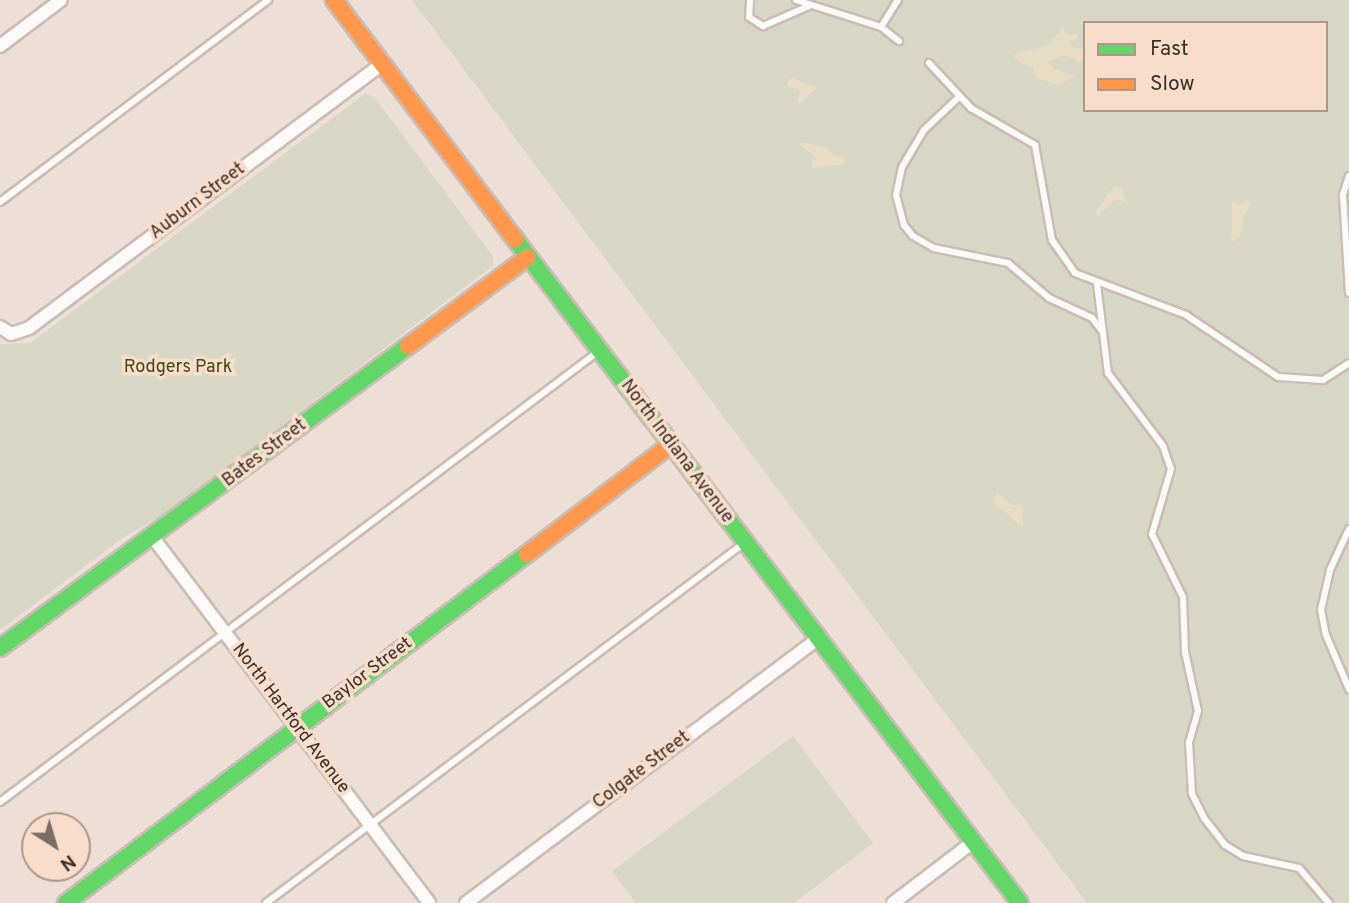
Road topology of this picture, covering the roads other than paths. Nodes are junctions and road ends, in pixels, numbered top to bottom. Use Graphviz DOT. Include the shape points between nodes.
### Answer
graph roads {
  1 [pos="61,0"];
  2 [pos="268,0"];
  3 [pos="334,0"];
  4 [pos="750,0"];
  5 [pos="796,0"];
  6 [pos="898,0"];
  7 [pos="809,6"];
  8 [pos="881,27"];
  9 [pos="899,41"];
  10 [pos="0,46"];
  11 [pos="929,63"];
  12 [pos="382,64"];
  13 [pos="958,97"];
  14 [pos="1349,176"];
  15 [pos="0,202"];
  16 [pos="528,257"];
  17 [pos="1097,284"];
  18 [pos="1349,293"];
  19 [pos="6,330"];
  20 [pos="1106,337"];
  21 [pos="598,351"];
  22 [pos="1349,363"];
  23 [pos="670,445"];
  24 [pos="1349,530"];
  25 [pos="152,534"];
  26 [pos="745,543"];
  27 [pos="225,632"];
  28 [pos="818,639"];
  29 [pos="0,648"];
  30 [pos="1349,689"];
  31 [pos="297,727"];
  32 [pos="0,802"];
  33 [pos="370,824"];
  34 [pos="973,842"];
  35 [pos="66,903"];
  36 [pos="266,903"];
  37 [pos="429,903"];
  38 [pos="466,903"];
  39 [pos="893,903"];
  40 [pos="1020,903"];
  41 [pos="1329,903"];
  1 -- 10 [label="street"];
  2 -- 15 [label="lane"];
  3 -- 12 [label="street, North Indiana Avenue"];
  4 -- 7 [label="lane" via="749,17 763,26"];
  5 -- 7 [label="lane"];
  6 -- 8 [label="lane"];
  7 -- 8 [label="lane"];
  8 -- 9 [label="lane"];
  11 -- 13 [label="lane"];
  12 -- 16 [label="street, North Indiana Avenue"];
  12 -- 19 [label="street, Auburn Street" via="29,328"];
  13 -- 17 [label="lane" via="985,118 1035,145 1055,247 1075,273"];
  13 -- 20 [label="lane" via="924,130 902,167 896,195 904,225 934,248 1008,264 1049,299 1093,318"];
  14 -- 18 [label="lane" via="1343,195"];
  16 -- 21 [label="street, North Indiana Avenue"];
  16 -- 25 [label="street, Bates Street"];
  17 -- 20 [label="lane"];
  17 -- 22 [label="lane" via="1186,315 1278,377 1324,380"];
  20 -- 41 [label="lane" via="1108,373 1163,446 1171,469 1153,534 1183,597 1185,652 1198,710 1189,762 1196,804 1225,845 1243,856 1299,869"];
  21 -- 23 [label="street, North Indiana Avenue"];
  21 -- 27 [label="lane"];
  23 -- 26 [label="street, North Indiana Avenue"];
  23 -- 31 [label="street, Baylor Street"];
  24 -- 30 [label="lane" via="1330,570 1321,610 1326,635"];
  25 -- 27 [label="street, North Hartford Avenue"];
  25 -- 29 [label="street, Bates Street"];
  26 -- 28 [label="street, North Indiana Avenue"];
  26 -- 33 [label="lane"];
  27 -- 31 [label="street, North Hartford Avenue"];
  27 -- 32 [label="lane"];
  28 -- 34 [label="street, North Indiana Avenue"];
  28 -- 38 [label="street, Colgate Street"];
  31 -- 33 [label="street, North Hartford Avenue"];
  31 -- 35 [label="street, Baylor Street"];
  33 -- 36 [label="lane"];
  33 -- 37 [label="street, North Hartford Avenue"];
  34 -- 39 [label="street"];
  34 -- 40 [label="street, North Indiana Avenue"];
}
